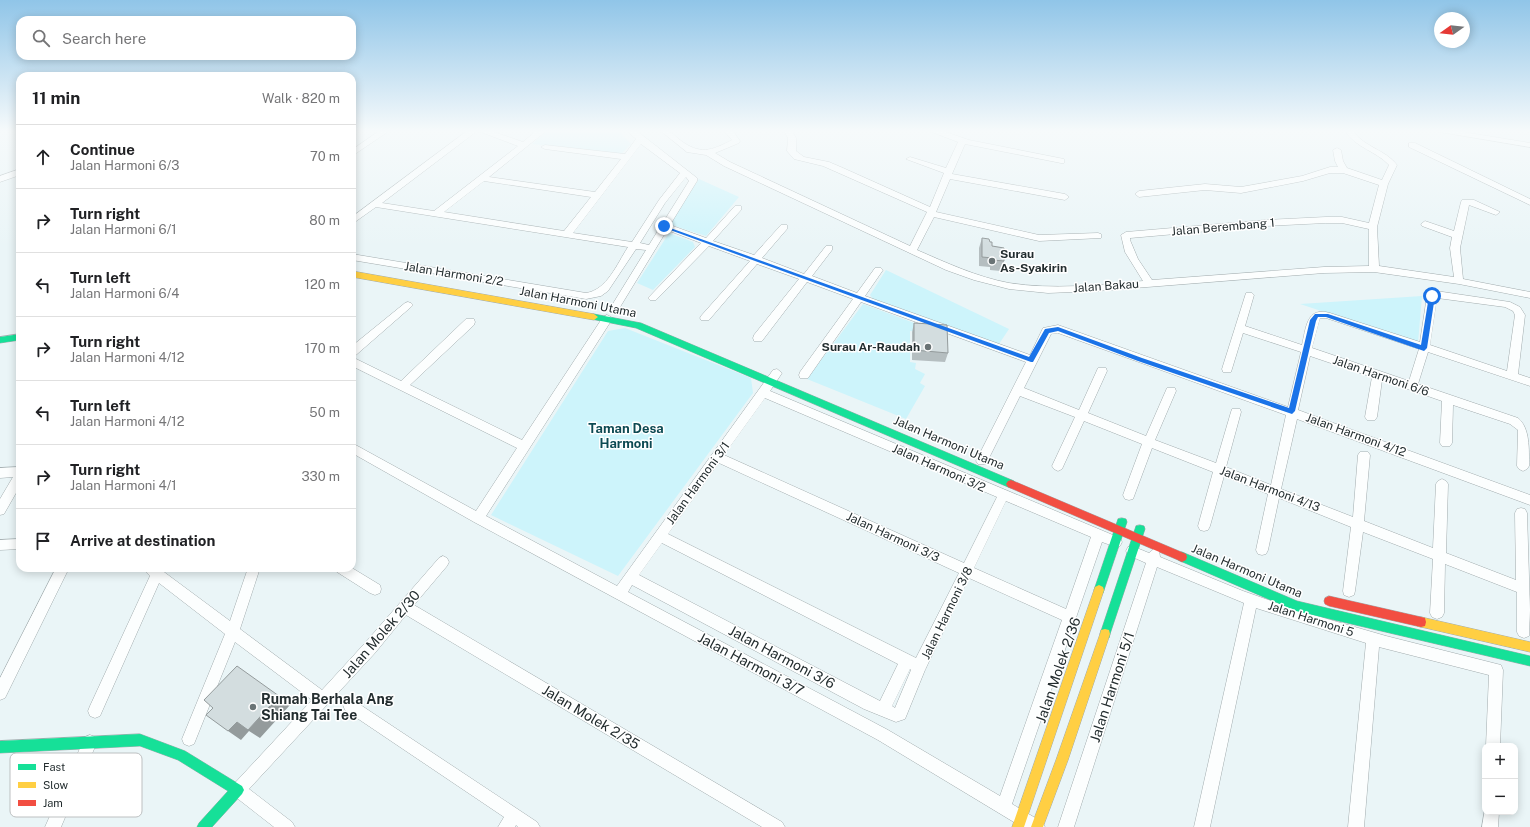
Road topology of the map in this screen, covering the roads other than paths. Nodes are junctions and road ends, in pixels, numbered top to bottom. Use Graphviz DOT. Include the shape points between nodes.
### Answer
graph roads {
  1 [pos="421,170"];
  2 [pos="493,170"];
  3 [pos="617,170"];
  4 [pos="679,170"];
  5 [pos="738,170"];
  6 [pos="839,170"];
  7 [pos="935,170"];
  8 [pos="953,170"];
  9 [pos="1344,170"];
  10 [pos="1391,170"];
  11 [pos="1464,170"];
  12 [pos="16,173"];
  13 [pos="684,173"];
  14 [pos="950,176"];
  15 [pos="482,178"];
  16 [pos="0,179"];
  17 [pos="1383,187"];
  18 [pos="1139,194"];
  19 [pos="597,195"];
  20 [pos="1065,197"];
  21 [pos="1530,202"];
  22 [pos="374,204"];
  23 [pos="738,208"];
  24 [pos="1496,212"];
  25 [pos="436,214"];
  26 [pos="934,214"];
  27 [pos="356,217"];
  28 [pos="1425,224"];
  29 [pos="664,226"];
  30 [pos="784,227"];
  31 [pos="1373,227"];
  32 [pos="567,234"];
  33 [pos="1456,235"];
  34 [pos="1098,236"];
  35 [pos="708,242"];
  36 [pos="632,246"];
  37 [pos="830,248"];
  38 [pos="650,249"];
  39 [pos="912,251"];
  40 [pos="356,258"];
  41 [pos="757,260"];
  42 [pos="356,267"];
  43 [pos="1374,269"];
  44 [pos="878,270"];
  45 [pos="356,277"];
  46 [pos="806,278"];
  47 [pos="1459,281"];
  48 [pos="1146,283"];
  49 [pos="1249,295"];
  50 [pos="1530,295"];
  51 [pos="858,297"];
  52 [pos="653,298"];
  53 [pos="408,305"];
  54 [pos="590,306"];
  55 [pos="615,312"];
  56 [pos="705,318"];
  57 [pos="470,322"];
  58 [pos="662,325"];
  59 [pos="1240,328"];
  60 [pos="16,338"];
  61 [pos="758,338"];
  62 [pos="0,340"];
  63 [pos="1424,348"];
  64 [pos="356,349"];
  65 [pos="1307,350"];
  66 [pos="1031,360"];
  67 [pos="356,363"];
  68 [pos="1227,369"];
  69 [pos="1102,371"];
  70 [pos="775,375"];
  71 [pos="1378,375"];
  72 [pos="1512,376"];
  73 [pos="802,381"];
  74 [pos="1530,382"];
  75 [pos="402,386"];
  76 [pos="1412,386"];
  77 [pos="1017,390"];
  78 [pos="1171,391"];
  79 [pos="763,393"];
  80 [pos="1448,399"];
  81 [pos="1292,411"];
  82 [pos="1236,412"];
  83 [pos="1081,415"];
  84 [pos="876,416"];
  85 [pos="1371,417"];
  86 [pos="1149,442"];
  87 [pos="1446,443"];
  88 [pos="524,446"];
  89 [pos="356,450"];
  90 [pos="1364,455"];
  91 [pos="717,457"];
  92 [pos="982,461"];
  93 [pos="1058,466"];
  94 [pos="1523,466"];
  95 [pos="1220,469"];
  96 [pos="16,472"];
  97 [pos="0,473"];
  98 [pos="16,482"];
  99 [pos="1442,484"];
  100 [pos="1275,491"];
  101 [pos="1129,495"];
  102 [pos="1002,496"];
  103 [pos="1530,500"];
  104 [pos="0,510"];
  105 [pos="1520,513"];
  106 [pos="478,518"];
  107 [pos="1358,524"];
  108 [pos="1121,526"];
  109 [pos="1204,526"];
  110 [pos="1139,533"];
  111 [pos="1098,535"];
  112 [pos="660,536"];
  113 [pos="1116,542"];
  114 [pos="16,544"];
  115 [pos="0,545"];
  116 [pos="1156,547"];
  117 [pos="1262,550"];
  118 [pos="1132,551"];
  119 [pos="1440,556"];
  120 [pos="443,562"];
  121 [pos="967,571"];
  122 [pos="61,572"];
  123 [pos="154,572"];
  124 [pos="158,572"];
  125 [pos="253,572"];
  126 [pos="347,572"];
  127 [pos="630,577"];
  128 [pos="375,589"];
  129 [pos="1523,589"];
  130 [pos="1349,591"];
  131 [pos="618,593"];
  132 [pos="1319,599"];
  133 [pos="1251,600"];
  134 [pos="405,607"];
  135 [pos="1437,613"];
  136 [pos="1069,617"];
  137 [pos="233,631"];
  138 [pos="1524,632"];
  139 [pos="1373,639"];
  140 [pos="1530,647"];
  141 [pos="907,660"];
  142 [pos="1530,661"];
  143 [pos="919,667"];
  144 [pos="0,693"];
  145 [pos="322,699"];
  146 [pos="350,706"];
  147 [pos="95,711"];
  148 [pos="883,711"];
  149 [pos="189,739"];
  150 [pos="90,742"];
  151 [pos="1493,743"];
  152 [pos="0,747"];
  153 [pos="85,753"];
  154 [pos="238,790"];
  155 [pos="1004,806"];
  156 [pos="1491,815"];
  157 [pos="57,817"];
  158 [pos="510,821"];
  159 [pos="1020,822"];
  160 [pos="53,827"];
  161 [pos="203,827"];
  162 [pos="287,827"];
  163 [pos="532,827"];
  164 [pos="777,827"];
  165 [pos="1037,827"];
  166 [pos="1066,827"];
  167 [pos="1202,827"];
  168 [pos="1356,827"];
  169 [pos="1490,827"];
  1 -- 22 [label="street"];
  2 -- 15 [label="street"];
  3 -- 19 [label="street"];
  4 -- 13 [label="street"];
  5 -- 39 [label="street, Jalan Bakau"];
  6 -- 26 [label="street"];
  7 -- 14 [label="street"];
  8 -- 14 [label="street"];
  9 -- 17 [label="street"];
  9 -- 18 [label="street" via="1330,170 1241,190 1205,187"];
  10 -- 17 [label="street"];
  11 -- 21 [label="street"];
  12 -- 16 [label="street"];
  13 -- 29 [label="street" via="693,178 693,181"];
  13 -- 36 [label="street, Jalan Harmoni 2/2"];
  14 -- 20 [label="street"];
  14 -- 26 [label="street"];
  15 -- 19 [label="street"];
  15 -- 25 [label="street"];
  17 -- 31 [label="street"];
  19 -- 32 [label="street"];
  22 -- 25 [label="street"];
  22 -- 27 [label="street"];
  23 -- 35 [label="street"];
  24 -- 33 [label="street" via="1465,202"];
  25 -- 32 [label="street"];
  26 -- 34 [label="street" via="1039,238"];
  26 -- 39 [label="street"];
  28 -- 33 [label="street"];
  29 -- 35 [label="street"];
  29 -- 38 [label="street"];
  30 -- 41 [label="street"];
  31 -- 43 [label="street"];
  31 -- 48 [label="street, Jalan Berembang 1" via="1342,220 1326,220 1266,222 1126,235"];
  32 -- 36 [label="street"];
  33 -- 47 [label="street"];
  35 -- 41 [label="street"];
  35 -- 52 [label="street"];
  36 -- 38 [label="street"];
  36 -- 40 [label="street, Jalan Harmoni 2/2" via="604,290 586,296"];
  37 -- 46 [label="street"];
  38 -- 55 [label="street"];
  39 -- 48 [label="street, Jalan Bakau" via="963,273 1009,286 1048,290"];
  41 -- 46 [label="street"];
  41 -- 56 [label="street"];
  42 -- 54 [label="main road, Jalan Harmoni Utama"];
  43 -- 47 [label="street, Jalan Bakau"];
  43 -- 48 [label="street, Jalan Bakau"];
  44 -- 51 [label="street"];
  45 -- 55 [label="main road, Jalan Harmoni Utama"];
  46 -- 51 [label="street"];
  46 -- 61 [label="street"];
  47 -- 50 [label="street, Jalan Bakau"];
  49 -- 59 [label="street"];
  51 -- 66 [label="street"];
  51 -- 73 [label="street"];
  53 -- 64 [label="street"];
  55 -- 58 [label="main road, Jalan Harmoni Utama"];
  55 -- 70 [label="main road, Jalan Harmoni Utama" via="638,325"];
  55 -- 88 [label="street"];
  57 -- 75 [label="street"];
  59 -- 65 [label="street, Jalan Harmoni 6/6"];
  59 -- 68 [label="street"];
  60 -- 62 [label="main road"];
  63 -- 65 [label="street" via="1326,315 1317,315 1313,320"];
  63 -- 72 [label="street"];
  63 -- 72 [label="street" via="1432,296 1436,294 1507,304 1517,309 1520,315"];
  63 -- 76 [label="street"];
  65 -- 71 [label="street, Jalan Harmoni 6/6"];
  65 -- 81 [label="street"];
  66 -- 77 [label="street, Jalan Harmoni 4/12"];
  66 -- 81 [label="street, Jalan Harmoni 4/12" via="1047,331 1058,329"];
  67 -- 75 [label="street"];
  69 -- 83 [label="street"];
  70 -- 79 [label="street, Jalan Harmoni 3/1"];
  70 -- 108 [label="main road, Jalan Harmoni Utama"];
  71 -- 76 [label="street, Jalan Harmoni 6/6"];
  71 -- 85 [label="street"];
  72 -- 74 [label="street"];
  75 -- 88 [label="street"];
  76 -- 80 [label="street, Jalan Harmoni 6/6"];
  77 -- 83 [label="street, Jalan Harmoni 4/13"];
  77 -- 92 [label="street, Jalan Harmoni 4/12"];
  78 -- 86 [label="street"];
  79 -- 91 [label="street, Jalan Harmoni 3/1"];
  79 -- 102 [label="street, Jalan Harmoni 3/2"];
  80 -- 87 [label="street"];
  80 -- 94 [label="street, Jalan Harmoni 6/6" via="1521,425 1524,430"];
  81 -- 100 [label="street"];
  81 -- 103 [label="street, Jalan Harmoni 4/12"];
  82 -- 95 [label="street"];
  83 -- 86 [label="street, Jalan Harmoni 4/13"];
  83 -- 93 [label="street"];
  84 -- 92 [label="main road, Jalan Harmoni Utama"];
  86 -- 95 [label="street, Jalan Harmoni 4/13"];
  86 -- 101 [label="street"];
  88 -- 106 [label="street"];
  89 -- 106 [label="street, Jalan Harmoni 3/7"];
  90 -- 107 [label="street"];
  91 -- 112 [label="street, Jalan Harmoni 3/1"];
  91 -- 121 [label="street, Jalan Harmoni 3/3"];
  92 -- 108 [label="main road, Jalan Harmoni Utama"];
  95 -- 100 [label="street, Jalan Harmoni 4/13"];
  95 -- 109 [label="street"];
  96 -- 97 [label="street"];
  98 -- 104 [label="street"];
  99 -- 119 [label="street"];
  100 -- 107 [label="street, Jalan Harmoni 4/13"];
  100 -- 117 [label="street"];
  102 -- 111 [label="street, Jalan Harmoni 3/2"];
  102 -- 121 [label="street, Jalan Harmoni 3/8"];
  105 -- 129 [label="street"];
  106 -- 131 [label="street, Jalan Harmoni 3/7"];
  107 -- 119 [label="street, Jalan Harmoni 4/13"];
  107 -- 130 [label="street"];
  108 -- 110 [label="main road, Jalan Harmoni Utama"];
  108 -- 113 [label="main road, Jalan Molek 2/36"];
  110 -- 116 [label="main road, Jalan Harmoni Utama"];
  110 -- 118 [label="main road"];
  111 -- 113 [label="street, Jalan Harmoni 3/2"];
  111 -- 136 [label="street"];
  112 -- 127 [label="street, Jalan Harmoni 3/1"];
  112 -- 141 [label="street"];
  113 -- 159 [label="main road, Jalan Molek 2/36"];
  114 -- 115 [label="street"];
  116 -- 118 [label="street, Jalan Harmoni 5"];
  116 -- 133 [label="street, Jalan Harmoni 5"];
  116 -- 142 [label="main road, Jalan Harmoni Utama" via="1296,606"];
  116 -- 166 [label="street, Jalan Harmoni 5/1"];
  118 -- 165 [label="main road"];
  119 -- 129 [label="street, Jalan Harmoni 4/13"];
  119 -- 135 [label="street"];
  120 -- 134 [label="street, Jalan Molek 2/30"];
  121 -- 136 [label="street, Jalan Harmoni 3/3"];
  121 -- 143 [label="street, Jalan Harmoni 3/8"];
  122 -- 144 [label="street"];
  123 -- 147 [label="street"];
  124 -- 137 [label="street"];
  125 -- 137 [label="street"];
  126 -- 128 [label="street"];
  127 -- 131 [label="street, Jalan Harmoni 3/1"];
  127 -- 148 [label="street, Jalan Harmoni 3/6"];
  129 -- 138 [label="street"];
  131 -- 155 [label="street, Jalan Harmoni 3/7" via="883,735"];
  132 -- 140 [label="main road, Jalan Harmoni Utama"];
  133 -- 139 [label="street, Jalan Harmoni 5"];
  133 -- 167 [label="street"];
  134 -- 145 [label="street, Jalan Molek 2/30"];
  134 -- 164 [label="street, Jalan Molek 2/35"];
  136 -- 155 [label="street"];
  137 -- 145 [label="street"];
  137 -- 149 [label="street"];
  139 -- 151 [label="street, Jalan Harmoni 5" via="1496,670"];
  139 -- 168 [label="street"];
  141 -- 143 [label="street"];
  141 -- 148 [label="street"];
  143 -- 148 [label="street, Jalan Harmoni 3/8" via="900,714 892,715"];
  145 -- 154 [label="street, Jalan Molek 2/30"];
  146 -- 158 [label="street"];
  150 -- 152 [label="main road"];
  150 -- 153 [label="street"];
  150 -- 154 [label="main road" via="140,740 181,755"];
  154 -- 161 [label="main road, Jalan Molek 2/30"];
  154 -- 162 [label="street"];
  155 -- 159 [label="street, Jalan Harmoni 3/7"];
  156 -- 169 [label="street"];
  157 -- 160 [label="street"];
  158 -- 163 [label="street"];
  159 -- 165 [label="street, Jalan Harmoni 3/7"];
}
